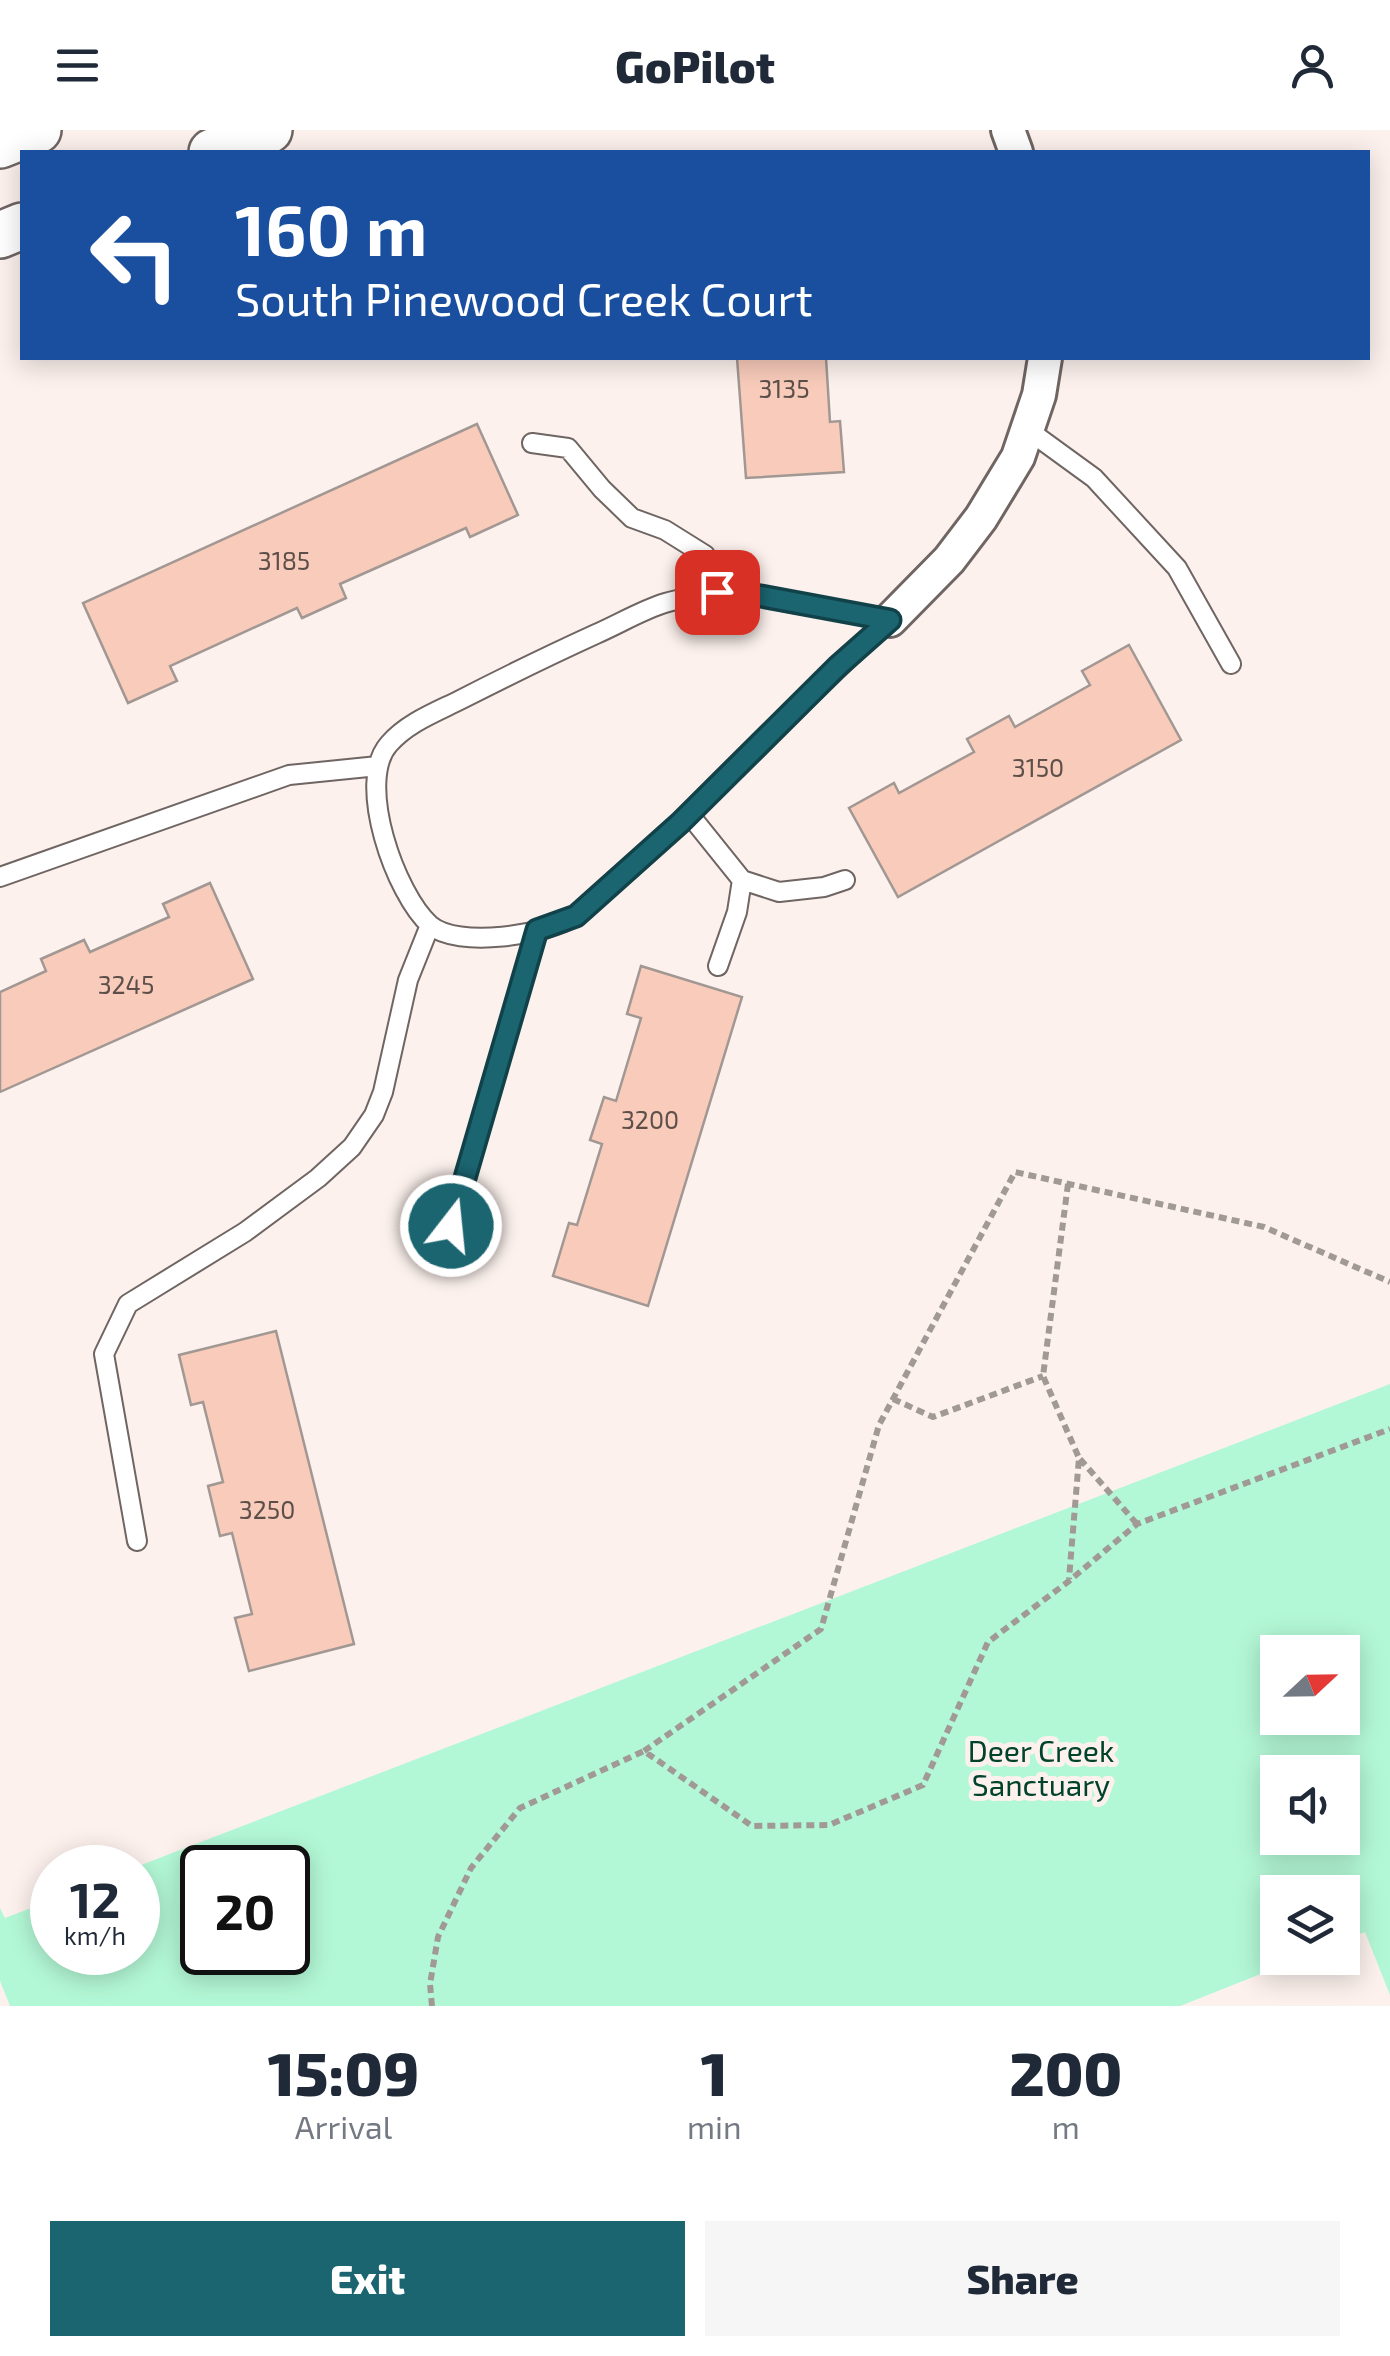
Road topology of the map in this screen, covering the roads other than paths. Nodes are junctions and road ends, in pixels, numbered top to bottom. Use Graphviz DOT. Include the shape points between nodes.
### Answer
graph roads {
  1 [pos="38,130"];
  2 [pos="269,130"];
  3 [pos="0,145"];
  4 [pos="217,150"];
  5 [pos="1046,360"];
  6 [pos="1028,430"];
  7 [pos="532,443"];
  8 [pos="712,594"];
  9 [pos="890,620"];
  10 [pos="1231,664"];
  11 [pos="378,766"];
  12 [pos="689,814"];
  13 [pos="0,877"];
  14 [pos="742,880"];
  15 [pos="845,880"];
  16 [pos="430,926"];
  17 [pos="537,930"];
  18 [pos="718,966"];
  19 [pos="451,1226"];
  20 [pos="138,1541"];
  1 -- 3 [label="main road"];
  2 -- 4 [label="main road"];
  5 -- 6 [label="street"];
  6 -- 9 [label="street" via="981,518"];
  6 -- 10 [label="lane" via="1094,478 1177,568"];
  7 -- 8 [label="lane" via="568,448 632,518 705,555"];
  8 -- 9 [label="lane" via="750,594"];
  8 -- 11 [label="lane" via="664,604 420,720 388,745"];
  9 -- 12 [label="lane"];
  11 -- 13 [label="lane" via="289,774"];
  11 -- 16 [label="lane" via="378,815 394,867"];
  12 -- 14 [label="lane"];
  12 -- 17 [label="lane" via="576,916"];
  14 -- 15 [label="lane" via="779,892"];
  14 -- 18 [label="lane"];
  16 -- 17 [label="lane" via="466,937"];
  16 -- 20 [label="lane" via="408,980 383,1092 352,1146 245,1232 128,1304 104,1354"];
  17 -- 19 [label="lane"];
}
